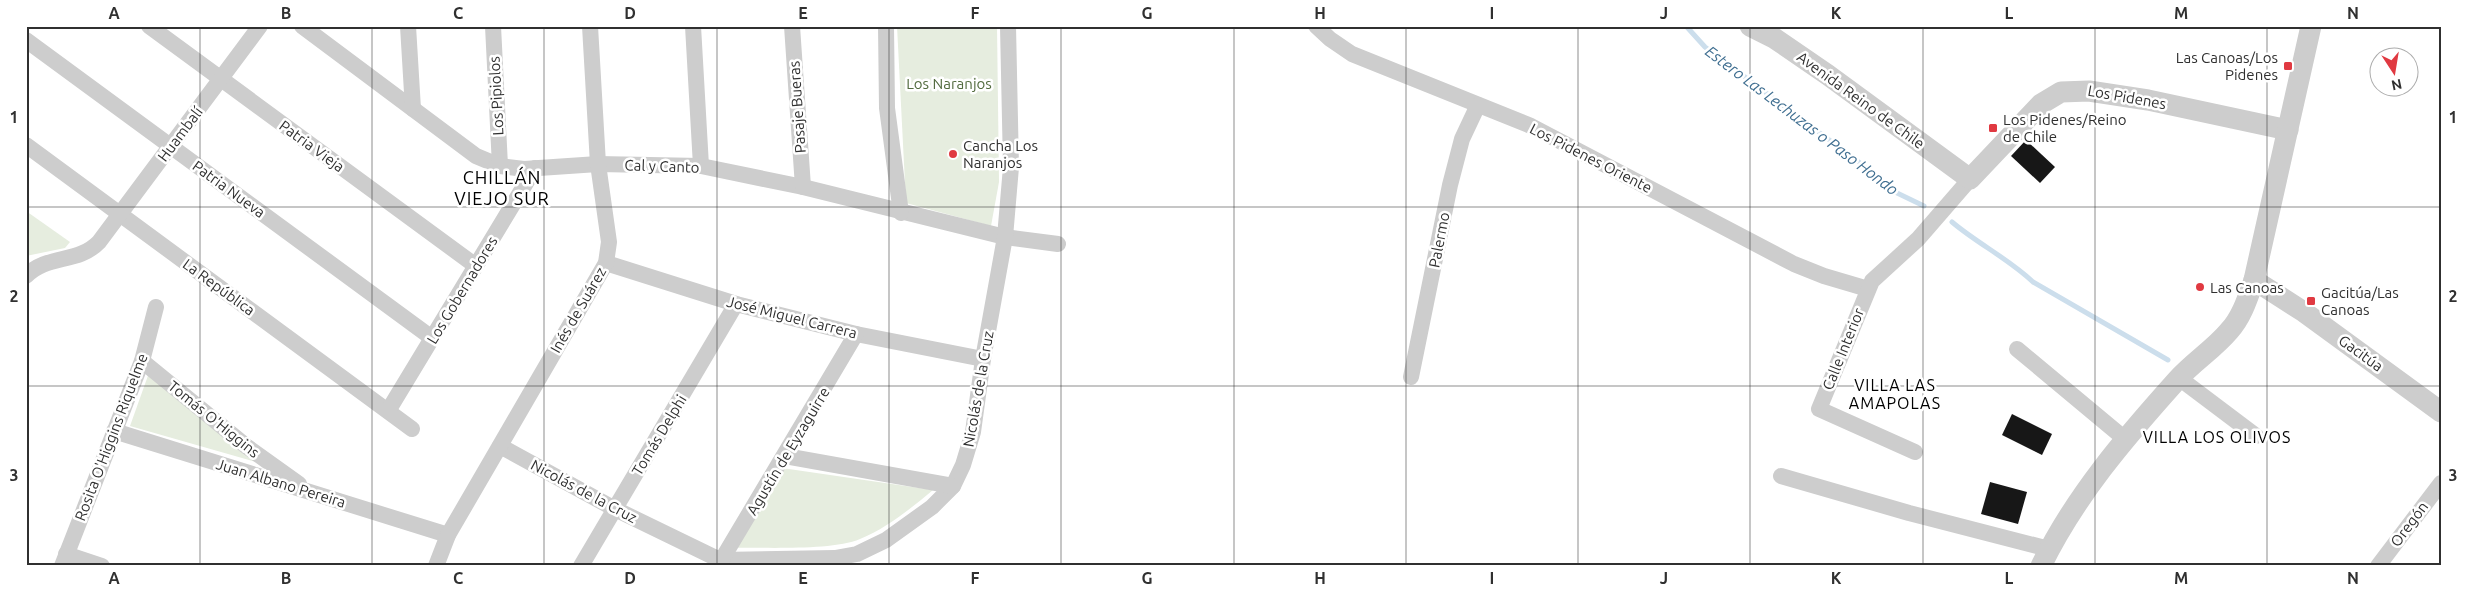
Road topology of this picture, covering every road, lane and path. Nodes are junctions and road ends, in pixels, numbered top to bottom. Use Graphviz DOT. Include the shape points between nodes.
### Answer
graph roads {
  1 [pos="149,26"];
  2 [pos="260,26"];
  3 [pos="408,26"];
  4 [pos="492,26"];
  5 [pos="590,26"];
  6 [pos="693,26"];
  7 [pos="792,26"];
  8 [pos="886,26"];
  9 [pos="1008,26"];
  10 [pos="1316,26"];
  11 [pos="1750,26"];
  12 [pos="2311,26"];
  13 [pos="310,29"];
  14 [pos="26,40"];
  15 [pos="221,79"];
  16 [pos="1478,105"];
  17 [pos="413,108"];
  18 [pos="2288,130"];
  19 [pos="26,145"];
  20 [pos="171,146"];
  21 [pos="598,164"];
  22 [pos="500,166"];
  23 [pos="701,166"];
  24 [pos="535,168"];
  25 [pos="1970,179"];
  26 [pos="802,187"];
  27 [pos="901,213"];
  28 [pos="120,214"];
  29 [pos="1005,238"];
  30 [pos="1058,244"];
  31 [pos="606,263"];
  32 [pos="476,266"];
  33 [pos="26,276"];
  34 [pos="2254,280"];
  35 [pos="1868,289"];
  36 [pos="736,304"];
  37 [pos="156,307"];
  38 [pos="856,334"];
  39 [pos="432,338"];
  40 [pos="2017,349"];
  41 [pos="983,359"];
  42 [pos="142,361"];
  43 [pos="1411,377"];
  44 [pos="2179,378"];
  45 [pos="388,411"];
  46 [pos="2441,412"];
  47 [pos="412,429"];
  48 [pos="114,431"];
  49 [pos="2256,436"];
  50 [pos="2125,439"];
  51 [pos="500,446"];
  52 [pos="1915,452"];
  53 [pos="785,456"];
  54 [pos="1780,476"];
  55 [pos="2441,483"];
  56 [pos="953,486"];
  57 [pos="312,493"];
  58 [pos="615,509"];
  59 [pos="448,535"];
  60 [pos="2045,557"];
  61 [pos="64,560"];
  62 [pos="719,563"];
  63 [pos="102,566"];
  64 [pos="436,566"];
  65 [pos="581,566"];
  66 [pos="2378,566"];
  1 -- 15 [label="street, Patria Vieja"];
  2 -- 15 [label="street, Huambalí"];
  3 -- 17 [label="street"];
  4 -- 22 [label="street, Los Pipiolos"];
  5 -- 21 [label="street, Inés de Suárez"];
  6 -- 23 [label="street"];
  7 -- 26 [label="street, Pasaje Bueras"];
  8 -- 27 [label="street" via="887,108"];
  9 -- 29 [label="street, Nicolás de la Cruz" via="1011,167"];
  10 -- 16 [label="street, Los Pidenes Oriente" via="1352,54"];
  11 -- 25 [label="street, Avenida Reino de Chile" via="1774,38 1828,75"];
  12 -- 18 [label="street"];
  13 -- 17 [label="street, Cal y Canto"];
  14 -- 20 [label="street, Patria Nueva"];
  15 -- 20 [label="street, Huambalí"];
  15 -- 32 [label="street, Patria Vieja"];
  16 -- 35 [label="street, Los Pidenes Oriente" via="1577,148 1794,264"];
  16 -- 43 [label="street, Palermo" via="1462,139 1450,185"];
  17 -- 22 [label="street, Cal y Canto" via="476,156"];
  18 -- 25 [label="street, Los Pidenes" via="2148,100 2070,90 2040,104"];
  18 -- 34 [label="street"];
  19 -- 28 [label="street, La República"];
  20 -- 28 [label="street, Huambalí"];
  20 -- 39 [label="street, Patria Nueva"];
  21 -- 23 [label="street, Cal y Canto"];
  21 -- 24 [label="street, Cal y Canto"];
  21 -- 31 [label="street, Inés de Suárez" via="609,242"];
  22 -- 24 [label="street, Cal y Canto"];
  23 -- 26 [label="street, Cal y Canto"];
  24 -- 32 [label="street, Los Gobernadores"];
  25 -- 35 [label="street, Los Pidenes" via="1918,239 1877,274"];
  26 -- 27 [label="street, Cal y Canto"];
  27 -- 29 [label="street, Cal y Canto"];
  28 -- 33 [label="street, Huambalí" via="99,242 84,255 46,263"];
  28 -- 45 [label="street, La República"];
  29 -- 30 [label="street, Cal y Canto"];
  29 -- 41 [label="street, Nicolás de la Cruz"];
  31 -- 36 [label="street, José Miguel Carrera"];
  31 -- 51 [label="street, Inés de Suárez"];
  32 -- 39 [label="street, Los Gobernadores"];
  34 -- 44 [label="street" via="2230,330"];
  34 -- 46 [label="street, Gacitúa" via="2304,312"];
  35 -- 52 [label="street, Calle Interior" via="1819,409"];
  36 -- 38 [label="street, José Miguel Carrera"];
  36 -- 58 [label="street, Tomás Delphi"];
  37 -- 42 [label="street, Rosita O'Higgins Riquelme"];
  38 -- 41 [label="street, José Miguel Carrera"];
  38 -- 53 [label="street, Agustín de Eyzaguirre"];
  39 -- 45 [label="street, Los Gobernadores"];
  40 -- 50 [label="street"];
  41 -- 56 [label="street, Nicolás de la Cruz" via="972,432 964,465"];
  42 -- 48 [label="street, Rosita O'Higgins Riquelme"];
  42 -- 57 [label="street, Tomás O'Higgins" via="246,446"];
  44 -- 49 [label="street"];
  44 -- 50 [label="street"];
  45 -- 47 [label="street, La República"];
  48 -- 57 [label="street, Juan Albano Pereira"];
  48 -- 61 [label="street, Rosita O'Higgins Riquelme"];
  50 -- 60 [label="street" via="2069,513"];
  51 -- 58 [label="street, Nicolás de la Cruz"];
  51 -- 59 [label="street, Inés de Suárez"];
  53 -- 56 [label="street"];
  53 -- 62 [label="street, Agustín de Eyzaguirre"];
  54 -- 60 [label="street"];
  55 -- 66 [label="street, Oregón"];
  56 -- 62 [label="street, Nicolás de la Cruz" via="912,523 857,554 835,558"];
  57 -- 59 [label="street, Juan Albano Pereira"];
  58 -- 62 [label="street, Nicolás de la Cruz"];
  58 -- 65 [label="street, Tomás Delphi"];
  59 -- 64 [label="street, Inés de Suárez"];
  61 -- 63 [label="street"];
}
